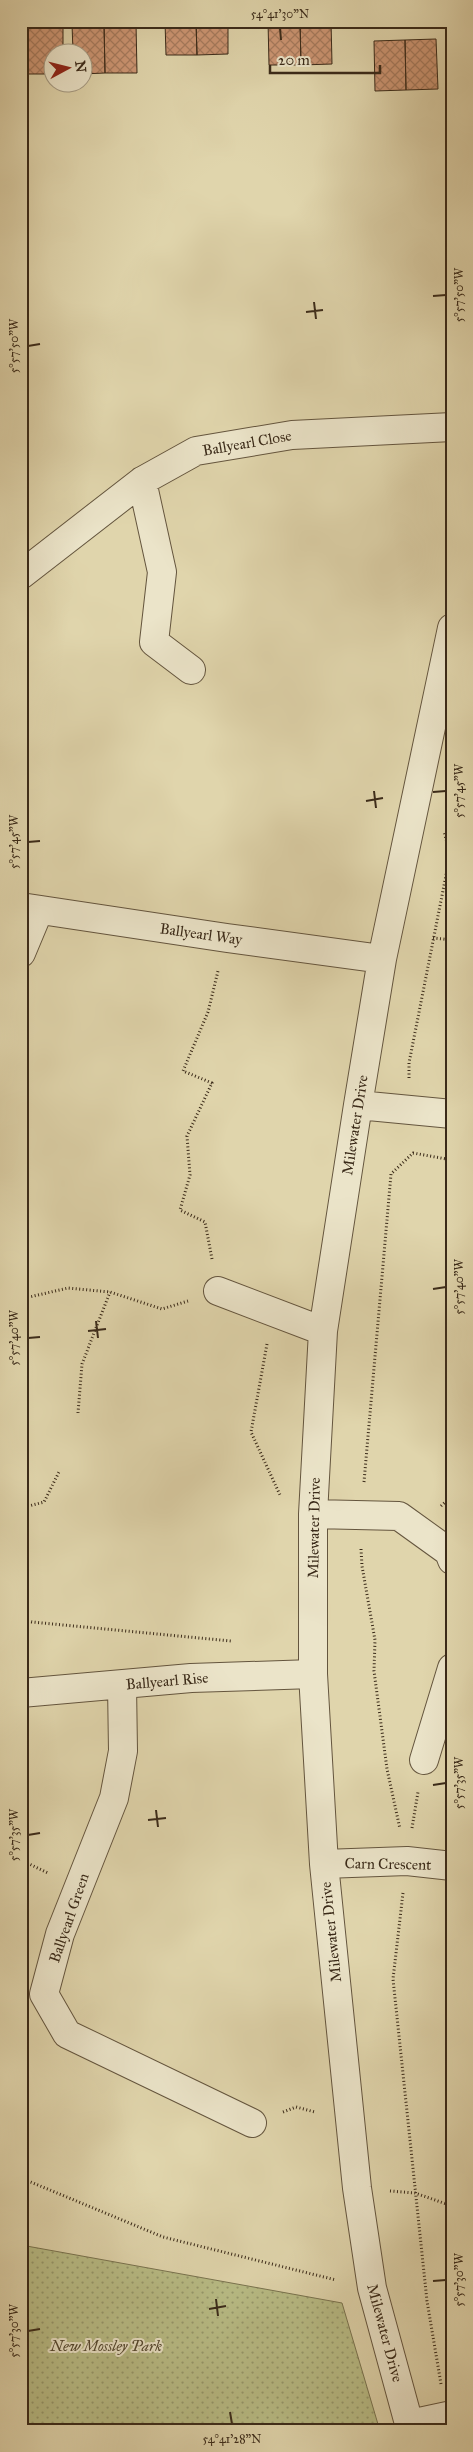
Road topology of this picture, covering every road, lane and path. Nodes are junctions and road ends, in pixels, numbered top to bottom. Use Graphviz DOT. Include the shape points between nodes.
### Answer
graph roads {
  1 [pos="452,427"];
  2 [pos="142,481"];
  3 [pos="21,575"];
  4 [pos="452,628"];
  5 [pos="191,670"];
  6 [pos="443,825"];
  7 [pos="451,855"];
  8 [pos="30,908"];
  9 [pos="227,938"];
  10 [pos="433,938"];
  11 [pos="452,940"];
  12 [pos="21,953"];
  13 [pos="382,959"];
  14 [pos="358,1105"];
  15 [pos="410,1110"];
  16 [pos="452,1114"];
  17 [pos="413,1153"];
  18 [pos="110,1292"];
  19 [pos="218,1292"];
  20 [pos="21,1299"];
  21 [pos="323,1331"];
  22 [pos="78,1413"];
  23 [pos="59,1472"];
  24 [pos="21,1508"];
  25 [pos="313,1514"];
  26 [pos="452,1560"];
  27 [pos="21,1618"];
  28 [pos="236,1642"];
  29 [pos="452,1668"];
  30 [pos="313,1674"];
  31 [pos="122,1685"];
  32 [pos="21,1693"];
  33 [pos="424,1760"];
  34 [pos="406,1861"];
  35 [pos="324,1864"];
  36 [pos="452,1866"];
  37 [pos="350,2120"];
  38 [pos="252,2123"];
  39 [pos="21,2178"];
  40 [pos="357,2188"];
  41 [pos="415,2193"];
  42 [pos="452,2206"];
  43 [pos="372,2288"];
  44 [pos="449,2416"];
  45 [pos="411,2428"];
  1 -- 2 [label="street, Ballyearl Close" via="292,435 196,451"];
  2 -- 3 [label="street, Ballyearl Close"];
  2 -- 5 [label="street" via="162,572 154,642"];
  4 -- 13 [label="street, Milewater Drive"];
  6 -- 7 [label="path"];
  7 -- 10 [label="path"];
  8 -- 9 [label="street, Ballyearl Way"];
  8 -- 12 [label="street"];
  9 -- 13 [label="street, Ballyearl Way"];
  9 -- 19 [label="path" via="208,1012 183,1071 212,1083 187,1136 190,1176 180,1210 205,1222"];
  10 -- 11 [label="path"];
  10 -- 15 [label="path" via="408,1063"];
  13 -- 14 [label="street, Milewater Drive"];
  14 -- 15 [label="street"];
  14 -- 21 [label="street, Milewater Drive"];
  15 -- 16 [label="street"];
  15 -- 17 [label="path"];
  18 -- 19 [label="path" via="162,1309"];
  18 -- 20 [label="path" via="68,1288"];
  18 -- 22 [label="path" via="82,1364"];
  19 -- 21 [label="street"];
  21 -- 25 [label="street, Milewater Drive"];
  23 -- 24 [label="path" via="44,1502"];
  25 -- 26 [label="street" via="399,1516 449,1552"];
  25 -- 30 [label="street, Milewater Drive"];
  27 -- 28 [label="path" via="32,1622"];
  29 -- 33 [label="street"];
  30 -- 31 [label="street, Ballyearl Rise" via="191,1678"];
  30 -- 35 [label="street, Milewater Drive"];
  31 -- 32 [label="street, Ballyearl Rise"];
  31 -- 38 [label="street, Ballyearl Green" via="123,1752 114,1798 60,1934 44,1994 67,2034"];
  33 -- 34 [label="path"];
  34 -- 35 [label="street, Carn Crescent"];
  34 -- 36 [label="street, Carn Crescent"];
  34 -- 41 [label="path" via="393,1980"];
  35 -- 37 [label="street, Milewater Drive"];
  37 -- 38 [label="path" via="296,2107"];
  37 -- 40 [label="street, Milewater Drive"];
  39 -- 43 [label="path" via="163,2237"];
  40 -- 41 [label="path"];
  40 -- 43 [label="street, Milewater Drive"];
  41 -- 42 [label="path"];
  41 -- 44 [label="path" via="427,2300"];
  43 -- 45 [label="street, Milewater Drive"];
  44 -- 45 [label="street"];
}
